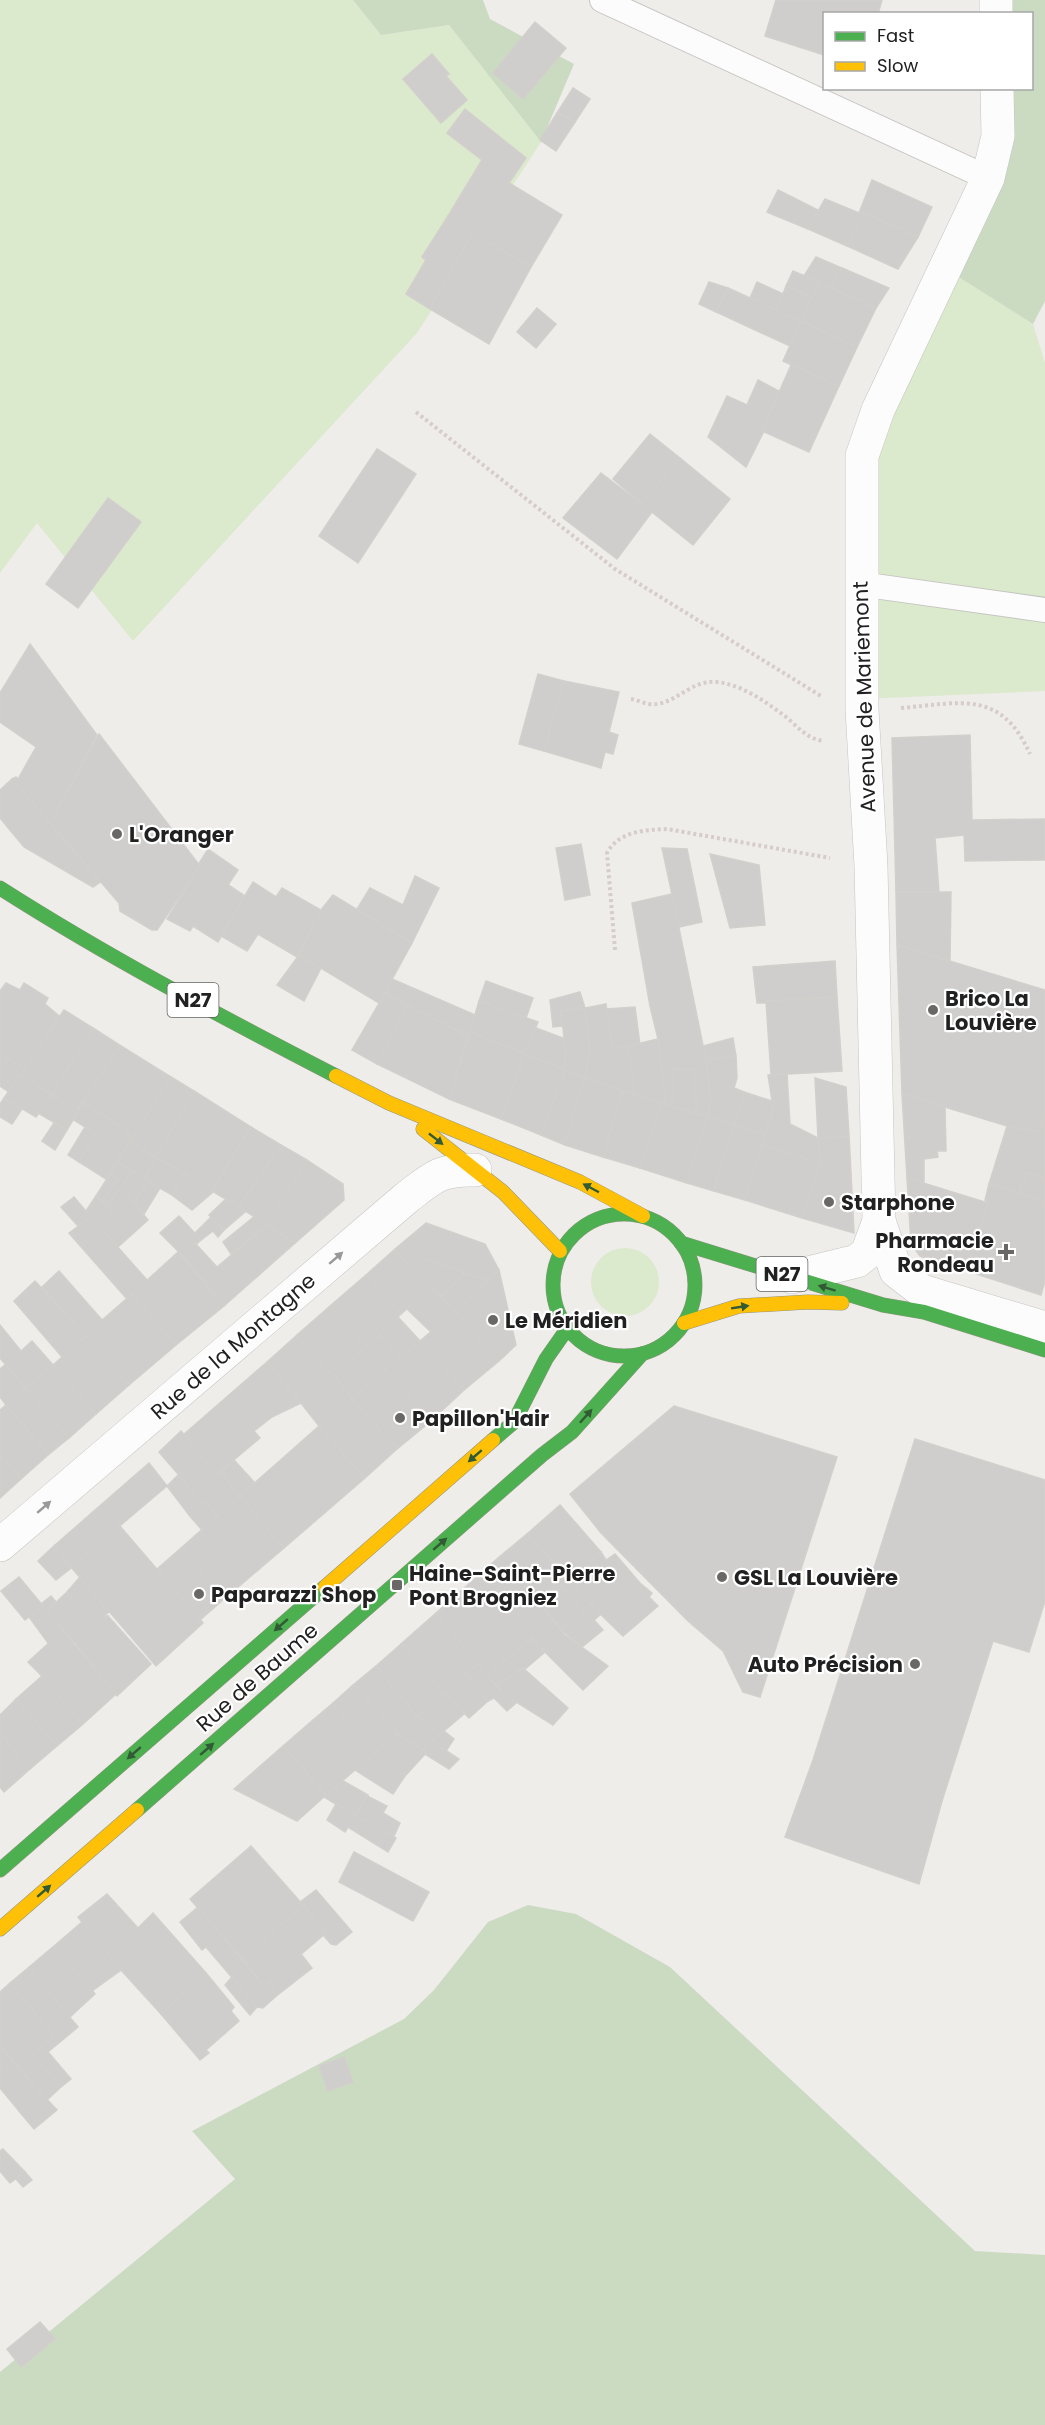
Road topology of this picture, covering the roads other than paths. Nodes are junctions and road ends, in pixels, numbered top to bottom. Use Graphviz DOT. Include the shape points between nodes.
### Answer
graph roads {
  1 [pos="602,0"];
  2 [pos="997,90"];
  3 [pos="988,178"];
  4 [pos="860,584"];
  5 [pos="1045,610"];
  6 [pos="0,888"];
  7 [pos="389,1103"];
  8 [pos="475,1170"];
  9 [pos="643,1216"];
  10 [pos="879,1221"];
  11 [pos="681,1243"];
  12 [pos="560,1251"];
  13 [pos="792,1277"];
  14 [pos="883,1305"];
  15 [pos="684,1323"];
  16 [pos="1045,1328"];
  17 [pos="567,1329"];
  18 [pos="1045,1350"];
  19 [pos="642,1354"];
  20 [pos="0,1545"];
  21 [pos="0,1870"];
  22 [pos="0,1929"];
  1 -- 3 [label="lane"];
  2 -- 3 [label="street, Avenue de Mariemont" via="998,136"];
  3 -- 4 [label="street, Avenue de Mariemont" via="878,410 862,456"];
  4 -- 5 [label="lane"];
  4 -- 10 [label="street, Avenue de Mariemont"];
  6 -- 7 [label="main road, N27" via="243,1028"];
  7 -- 8 [label="main road, N27, one-way"];
  9 -- 7 [label="main road, N27, one-way" via="580,1182"];
  8 -- 12 [label="main road, N27" via="503,1192"];
  20 -- 8 [label="street, Rue de la Montagne, one-way" via="405,1199 439,1173"];
  9 -- 11 [label="main road, N27" via="664,1226"];
  9 -- 12 [label="main road, N27" via="624,1213 587,1223"];
  10 -- 13 [label="street, Avenue de Mariemont" via="867,1253 857,1261"];
  10 -- 16 [label="street" via="896,1272 922,1292"];
  11 -- 13 [label="main road, N27"];
  11 -- 15 [label="main road, N27" via="691,1262 695,1283"];
  12 -- 17 [label="main road, N27" via="553,1275 555,1306"];
  14 -- 13 [label="main road, N27, one-way"];
  15 -- 14 [label="main road, N27, one-way" via="739,1306 808,1302"];
  14 -- 18 [label="main road, N27" via="924,1312"];
  15 -- 19 [label="main road, N27" via="668,1341"];
  17 -- 19 [label="main road, N27" via="582,1343 601,1352 621,1356"];
  17 -- 21 [label="main road, Rue de Baume, one-way" via="546,1359 514,1422"];
  22 -- 19 [label="main road, Rue de Baume, one-way" via="572,1432"];
}
